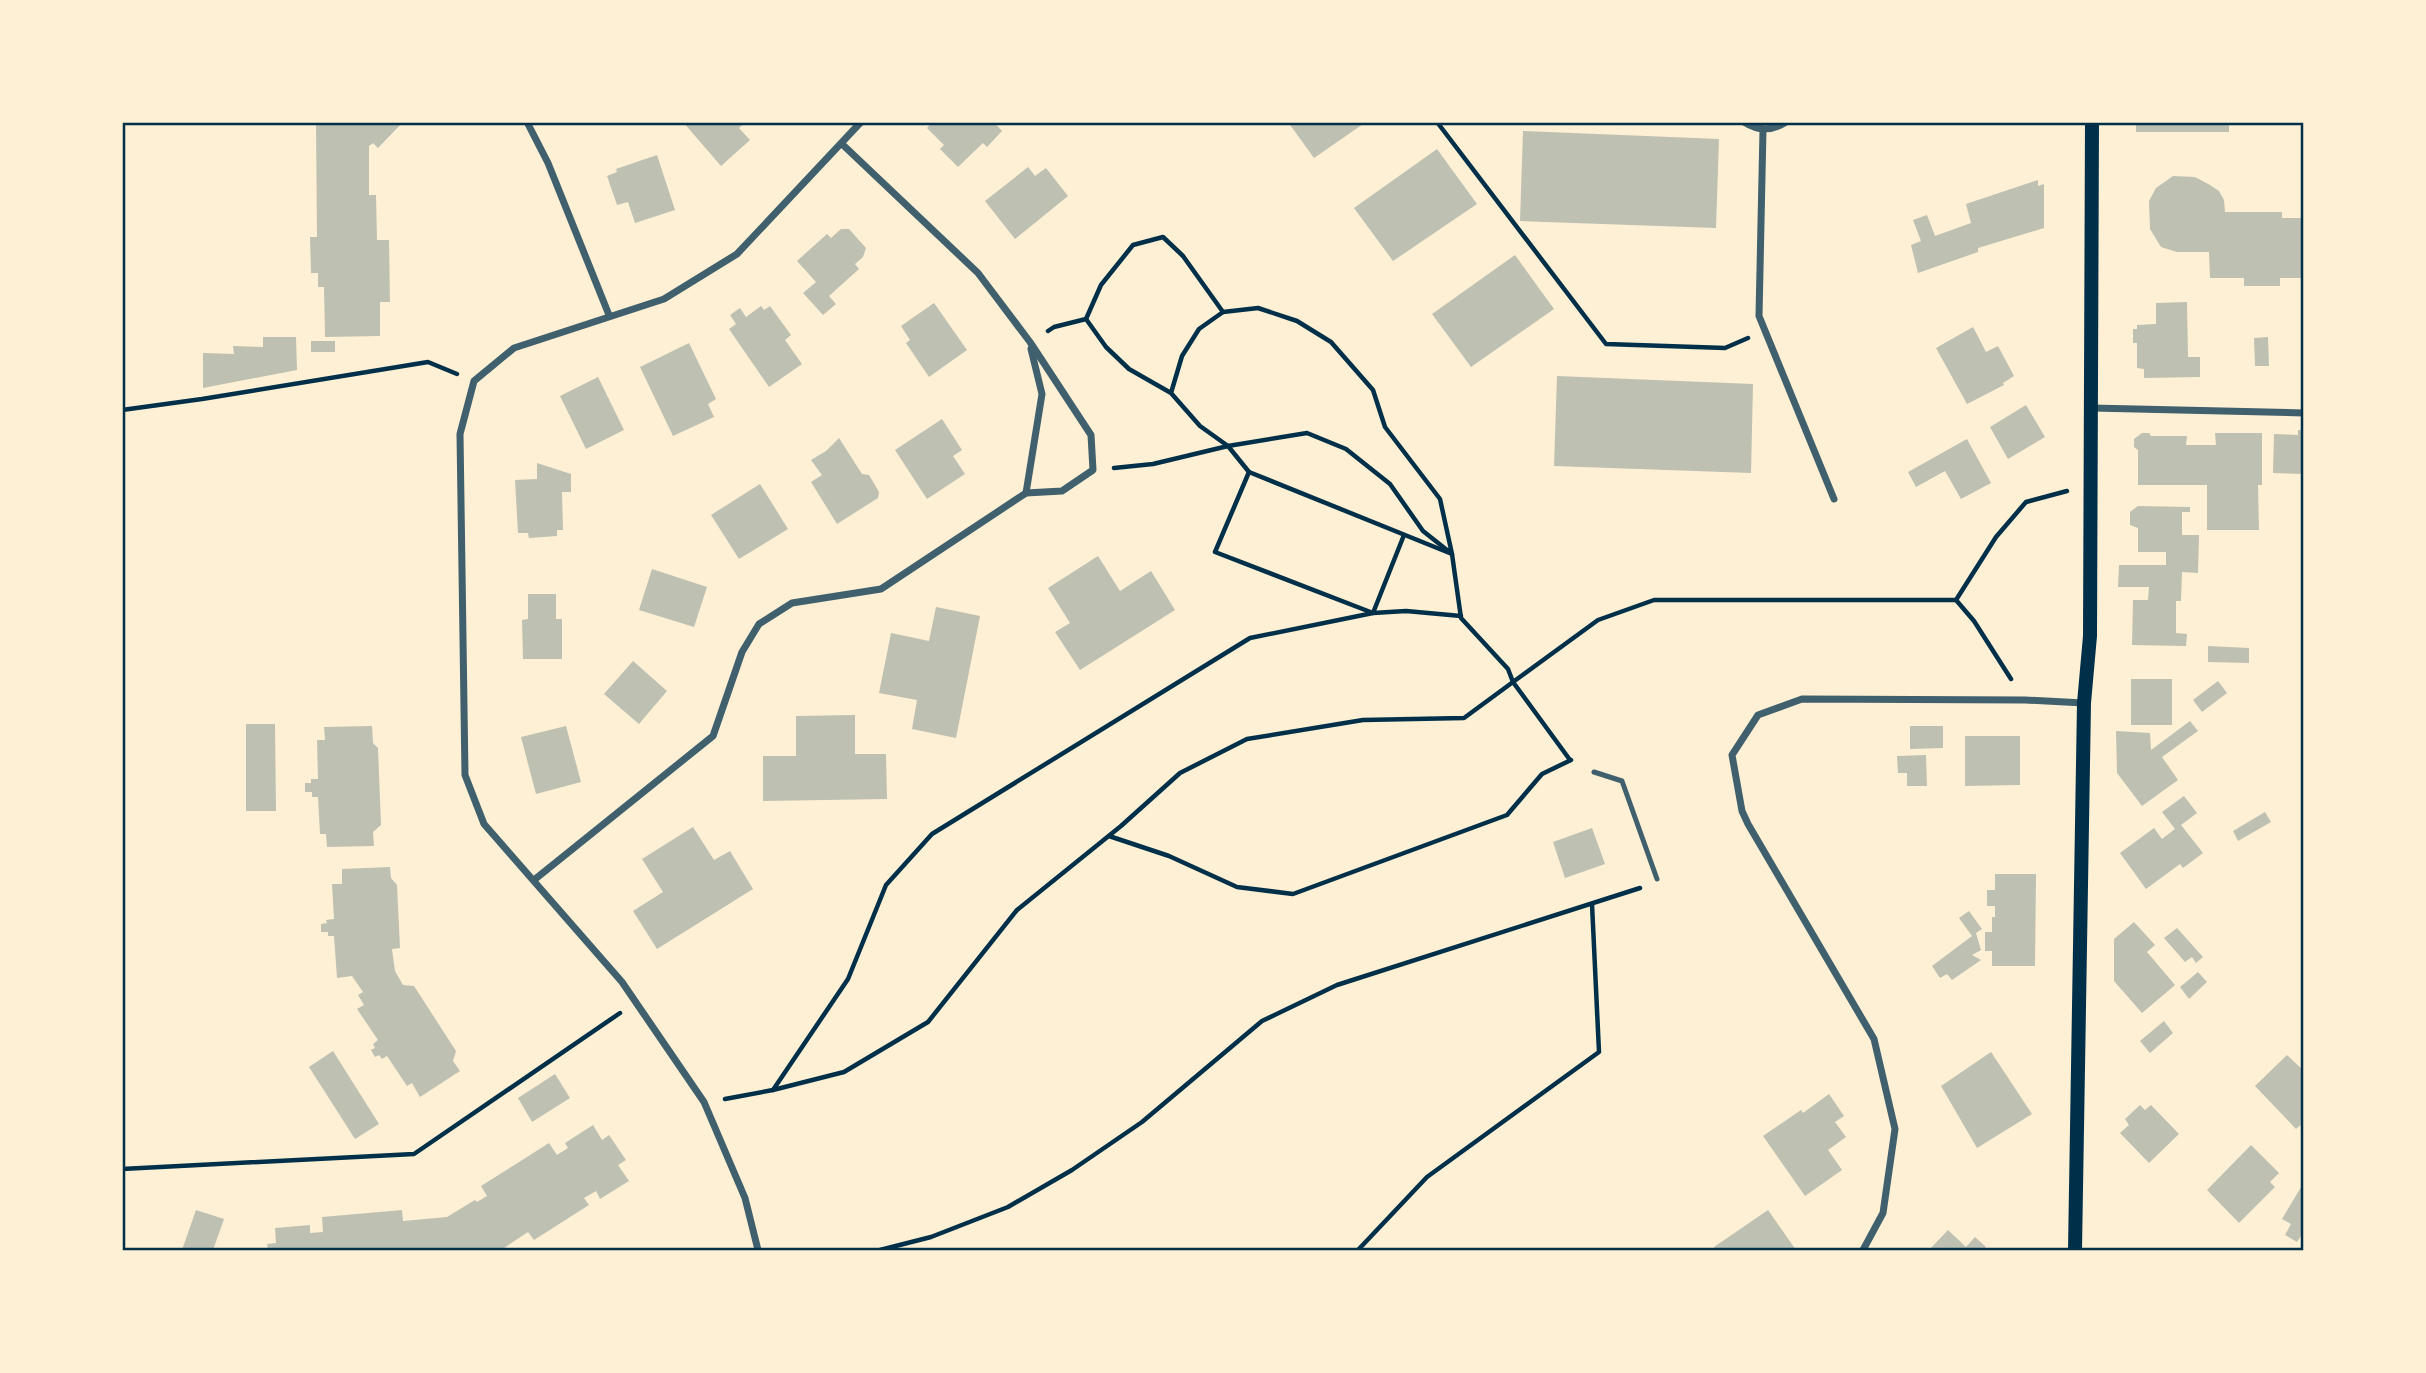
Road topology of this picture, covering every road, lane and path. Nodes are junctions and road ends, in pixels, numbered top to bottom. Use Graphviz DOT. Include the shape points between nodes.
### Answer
graph roads {
  1 [pos="527,122"];
  2 [pos="861,122"];
  3 [pos="1437,122"];
  4 [pos="1744,122"];
  5 [pos="1786,122"];
  6 [pos="2080,122"];
  7 [pos="2092,123"];
  8 [pos="1763,130"];
  9 [pos="842,144"];
  10 [pos="1223,312"];
  11 [pos="609,315"];
  12 [pos="1086,320"];
  13 [pos="1765,331"];
  14 [pos="1030,342"];
  15 [pos="474,382"];
  16 [pos="1171,393"];
  17 [pos="2092,408"];
  18 [pos="122,410"];
  19 [pos="2304,413"];
  20 [pos="1228,446"];
  21 [pos="1093,470"];
  22 [pos="1249,472"];
  23 [pos="2092,485"];
  24 [pos="1026,493"];
  25 [pos="1834,499"];
  26 [pos="1404,535"];
  27 [pos="1452,554"];
  28 [pos="1956,600"];
  29 [pos="1373,613"];
  30 [pos="1461,616"];
  31 [pos="1514,682"];
  32 [pos="2025,701"];
  33 [pos="2084,704"];
  34 [pos="1570,760"];
  35 [pos="1594,772"];
  36 [pos="1108,836"];
  37 [pos="1657,878"];
  38 [pos="534,880"];
  39 [pos="1642,888"];
  40 [pos="1592,904"];
  41 [pos="635,1003"];
  42 [pos="773,1090"];
  43 [pos="704,1102"];
  44 [pos="122,1169"];
  45 [pos="758,1251"];
  46 [pos="880,1251"];
  47 [pos="1358,1251"];
  48 [pos="1863,1251"];
  49 [pos="2075,1251"];
  1 -- 11 [label="street"];
  2 -- 9 [label="street"];
  3 -- 13 [label="path" via="1606,344 1725,348"];
  4 -- 8 [label="street"];
  5 -- 8 [label="street"];
  6 -- 7 [label="street"];
  7 -- 17 [label="main road"];
  8 -- 13 [label="street" via="1759,316"];
  9 -- 11 [label="street" via="737,254 664,299"];
  9 -- 14 [label="street" via="978,273"];
  10 -- 12 [label="path" via="1183,256 1163,237 1133,245 1101,285"];
  10 -- 16 [label="path" via="1199,329 1182,356"];
  10 -- 27 [label="path" via="1258,308 1297,321 1331,342 1373,390 1385,427 1440,499"];
  11 -- 15 [label="street" via="514,348"];
  12 -- 14 [label="path" via="1054,327"];
  12 -- 16 [label="path" via="1129,369"];
  13 -- 25 [label="street"];
  14 -- 21 [label="street" via="1091,435"];
  14 -- 24 [label="street" via="1042,394"];
  15 -- 18 [label="path" via="428,362"];
  15 -- 38 [label="street" via="460,434 465,775 484,824"];
  16 -- 20 [label="path" via="1200,426"];
  17 -- 19 [label="street"];
  17 -- 23 [label="main road"];
  20 -- 21 [label="path" via="1153,464"];
  20 -- 22 [label="path"];
  20 -- 27 [label="path" via="1307,433 1346,449 1390,484 1423,531"];
  21 -- 24 [label="street" via="1062,491"];
  22 -- 26 [label="path"];
  22 -- 29 [label="path" via="1215,552"];
  23 -- 28 [label="path" via="2026,502 1996,537"];
  23 -- 33 [label="main road" via="2090,636"];
  24 -- 38 [label="street" via="881,589 792,603 759,624 742,652 713,736"];
  26 -- 27 [label="path"];
  26 -- 29 [label="path"];
  27 -- 30 [label="path"];
  28 -- 31 [label="path" via="1654,600 1598,620"];
  28 -- 32 [label="path" via="1975,621"];
  29 -- 30 [label="path"];
  29 -- 42 [label="path" via="1250,638 932,834 886,885 848,979"];
  30 -- 31 [label="path"];
  31 -- 34 [label="path"];
  31 -- 36 [label="path" via="1464,718 1363,720 1247,739 1180,773"];
  32 -- 33 [label="street"];
  32 -- 48 [label="street" via="1802,699 1758,715 1732,755 1748,824 1874,1039 1895,1129 1883,1213"];
  33 -- 49 [label="main road"];
  34 -- 35 [label="path"];
  34 -- 36 [label="path" via="1542,774 1507,815 1293,894 1237,887 1169,856"];
  35 -- 37 [label="lane" via="1622,781"];
  36 -- 42 [label="path" via="1017,910 928,1022 844,1072"];
  38 -- 41 [label="street"];
  39 -- 40 [label="path"];
  40 -- 46 [label="path" via="1337,985 1262,1021 1142,1122 1072,1170 1008,1207"];
  40 -- 47 [label="path" via="1599,1052 1427,1177"];
  41 -- 43 [label="street"];
  41 -- 44 [label="path" via="414,1154"];
  42 -- 43 [label="path"];
  43 -- 45 [label="street" via="746,1198"];
}
